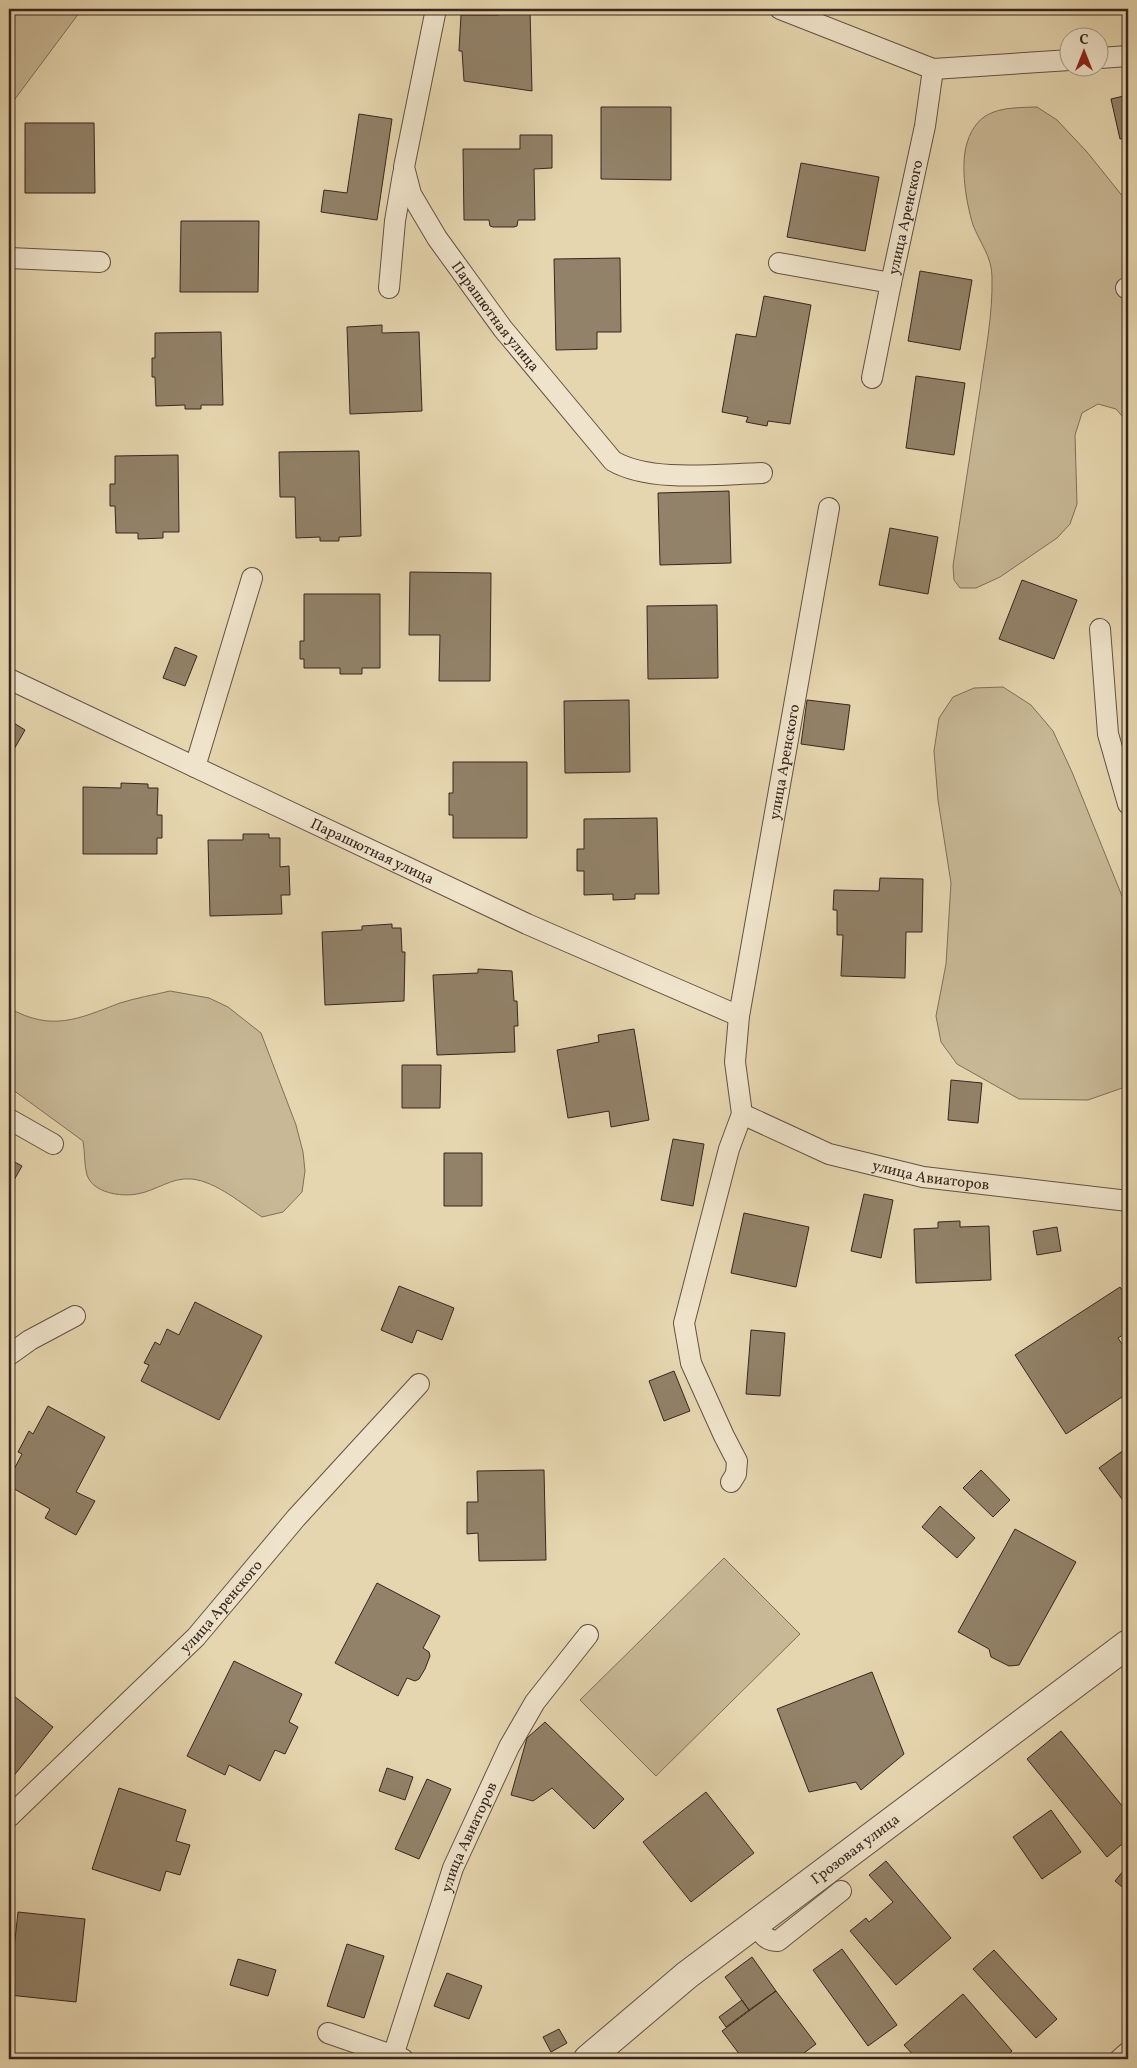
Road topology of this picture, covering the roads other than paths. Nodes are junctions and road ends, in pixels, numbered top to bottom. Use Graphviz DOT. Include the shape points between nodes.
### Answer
graph roads {
  1 [pos="436,9"];
  2 [pos="780,9"];
  3 [pos="1128,56"];
  4 [pos="1110,57"];
  5 [pos="1060,61"];
  6 [pos="934,69"];
  7 [pos="404,167"];
  8 [pos="9,258"];
  9 [pos="100,262"];
  10 [pos="778,263"];
  11 [pos="891,283"];
  12 [pos="390,288"];
  13 [pos="872,378"];
  14 [pos="762,474"];
  15 [pos="828,508"];
  16 [pos="252,578"];
  17 [pos="1100,629"];
  18 [pos="9,679"];
  19 [pos="195,767"];
  20 [pos="1128,804"];
  21 [pos="739,1016"];
  22 [pos="742,1114"];
  23 [pos="9,1119"];
  24 [pos="53,1144"];
  25 [pos="1128,1201"];
  26 [pos="75,1316"];
  27 [pos="9,1355"];
  28 [pos="419,1384"];
  29 [pos="731,1482"];
  30 [pos="588,1635"];
  31 [pos="1128,1644"];
  32 [pos="9,1817"];
  33 [pos="841,1891"];
  34 [pos="756,1923"];
  35 [pos="328,2032"];
  36 [pos="1128,2052"];
  37 [pos="396,2058"];
  38 [pos="588,2059"];
  39 [pos="1120,2059"];
  1 -- 7 [label="lane, Парашютная улица"];
  2 -- 6 [label="lane"];
  3 -- 4 [label="lane"];
  5 -- 6 [label="lane"];
  6 -- 11 [label="lane, улица Аренского"];
  7 -- 12 [label="lane" via="395,221"];
  7 -- 14 [label="lane, Парашютная улица" via="411,194 437,238 503,329 613,461 628,470 649,474"];
  8 -- 9 [label="lane"];
  10 -- 11 [label="lane, улица Аренского"];
  11 -- 13 [label="lane"];
  15 -- 21 [label="lane, улица Аренского"];
  16 -- 19 [label="lane"];
  17 -- 20 [label="lane" via="1108,734"];
  18 -- 19 [label="lane, Парашютная улица"];
  19 -- 21 [label="lane, Парашютная улица" via="527,924"];
  21 -- 22 [label="lane, улица Аренского" via="735,1062"];
  22 -- 25 [label="lane, улица Авиаторов" via="829,1154 923,1177"];
  22 -- 29 [label="lane" via="728,1149 684,1323 692,1364 737,1461 736,1474"];
  23 -- 24 [label="lane"];
  26 -- 27 [label="lane"];
  28 -- 32 [label="lane, улица Аренского" via="296,1518 196,1637"];
  30 -- 37 [label="lane, улица Авиаторов" via="535,1702 501,1764 453,1868"];
  31 -- 34 [label="street, Грозовая улица"];
  33 -- 34 [label="lane" via="778,1941 764,1937"];
  34 -- 38 [label="street, Грозовая улица" via="687,1975"];
  35 -- 37 [label="lane"];
  36 -- 39 [label="lane"];
}
